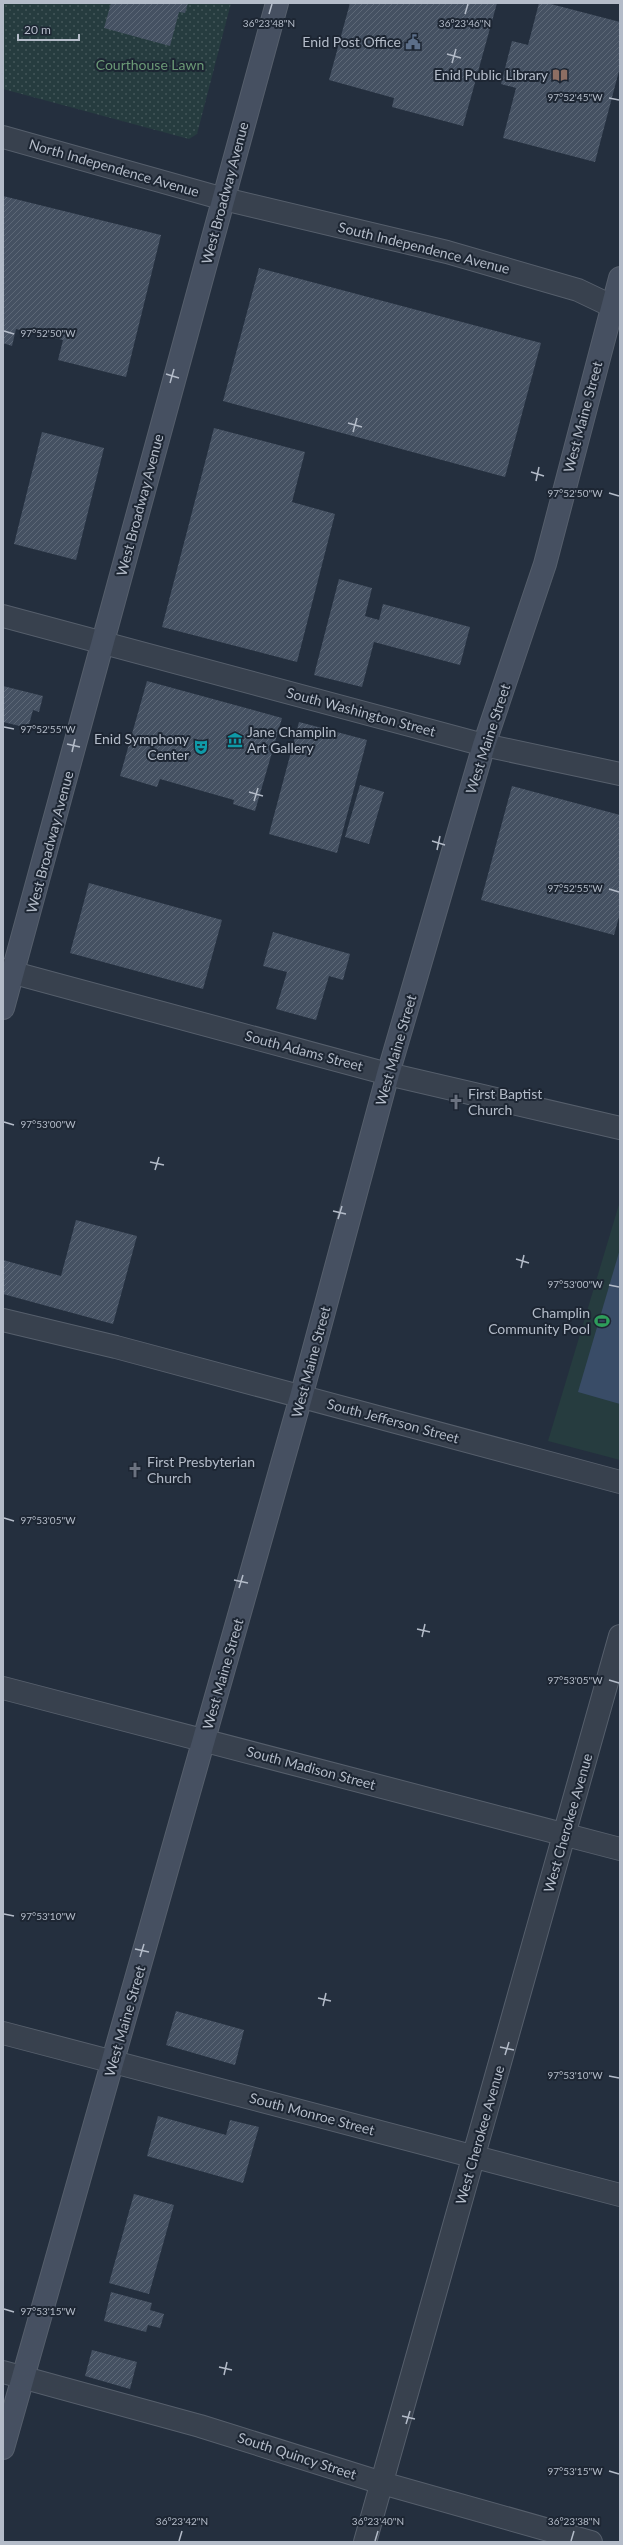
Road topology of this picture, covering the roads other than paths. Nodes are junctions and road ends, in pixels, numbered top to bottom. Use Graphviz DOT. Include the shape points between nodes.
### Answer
graph roads {
  1 [pos="277,3"];
  2 [pos="3,137"];
  3 [pos="224,198"];
  4 [pos="620,278"];
  5 [pos="616,308"];
  6 [pos="3,616"];
  7 [pos="105,642"];
  8 [pos="484,745"];
  9 [pos="620,774"];
  10 [pos="8,971"];
  11 [pos="3,1008"];
  12 [pos="388,1074"];
  13 [pos="620,1128"];
  14 [pos="3,1320"];
  15 [pos="302,1396"];
  16 [pos="620,1482"];
  17 [pos="620,1636"];
  18 [pos="3,1688"];
  19 [pos="204,1740"];
  20 [pos="565,1834"];
  21 [pos="620,1849"];
  22 [pos="3,2033"];
  23 [pos="113,2062"];
  24 [pos="474,2157"];
  25 [pos="620,2195"];
  26 [pos="13,2375"];
  27 [pos="3,2448"];
  28 [pos="382,2483"];
  29 [pos="366,2542"];
  30 [pos="591,2542"];
  1 -- 3 [label="main road, West Broadway Avenue"];
  2 -- 3 [label="street, North Independence Avenue"];
  3 -- 5 [label="street, South Independence Avenue" via="447,252 578,290"];
  3 -- 7 [label="main road, West Broadway Avenue" via="168,398"];
  4 -- 5 [label="main road, West Maine Street"];
  5 -- 8 [label="main road, West Maine Street" via="545,564"];
  6 -- 7 [label="street, South Washington Street"];
  7 -- 8 [label="street, South Washington Street"];
  7 -- 10 [label="main road, West Broadway Avenue"];
  8 -- 9 [label="street, South Washington Street"];
  8 -- 12 [label="main road, West Maine Street"];
  10 -- 11 [label="main road, West Broadway Avenue"];
  10 -- 12 [label="street, South Adams Street"];
  12 -- 13 [label="street, South Adams Street"];
  12 -- 15 [label="main road, West Maine Street"];
  14 -- 15 [label="street, South Jefferson Street" via="116,1346"];
  15 -- 16 [label="street, South Jefferson Street"];
  15 -- 19 [label="main road, West Maine Street"];
  17 -- 20 [label="street, West Cherokee Avenue"];
  18 -- 19 [label="street, South Madison Street"];
  19 -- 20 [label="street, South Madison Street"];
  19 -- 23 [label="main road, West Maine Street"];
  20 -- 21 [label="street, South Madison Street"];
  20 -- 24 [label="street, West Cherokee Avenue"];
  22 -- 23 [label="street, South Monroe Street"];
  23 -- 24 [label="street, South Monroe Street"];
  23 -- 26 [label="main road, West Maine Street"];
  24 -- 25 [label="street, South Monroe Street"];
  24 -- 28 [label="street, West Cherokee Avenue"];
  26 -- 27 [label="main road, West Maine Street"];
  26 -- 28 [label="street, South Quincy Street" via="200,2426"];
  28 -- 29 [label="street, West Cherokee Avenue"];
  28 -- 30 [label="street, South Quincy Street"];
}
